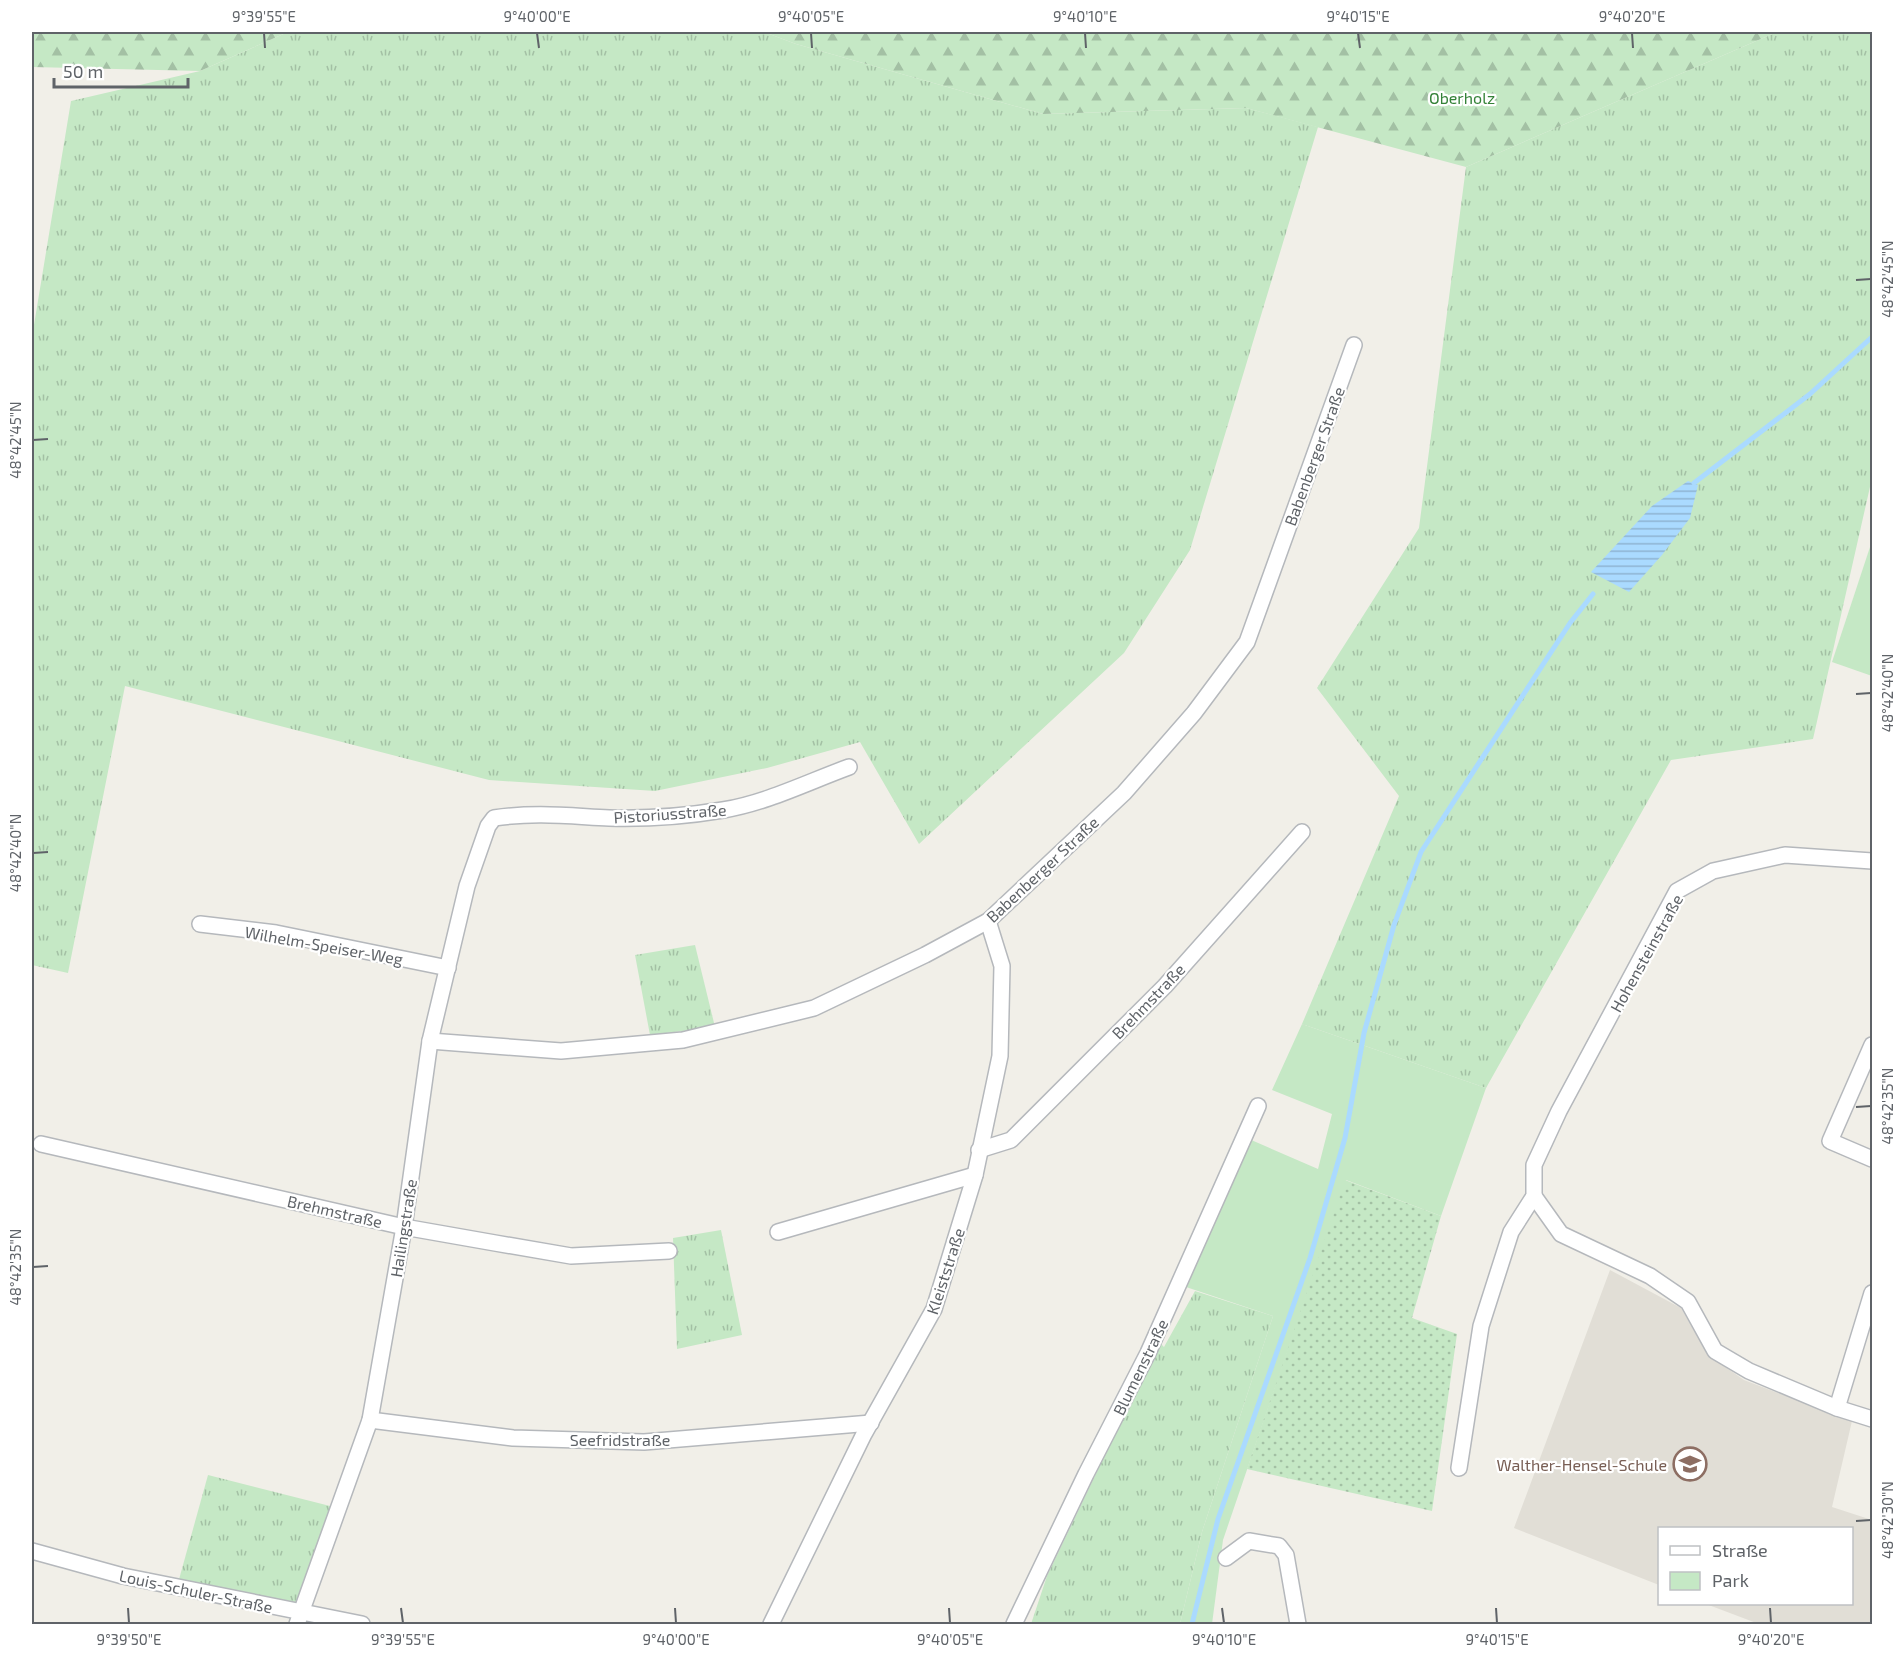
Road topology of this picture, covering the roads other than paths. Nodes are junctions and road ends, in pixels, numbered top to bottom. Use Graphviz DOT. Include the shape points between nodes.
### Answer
graph roads {
  1 [pos="1354,345"];
  2 [pos="849,767"];
  3 [pos="488,826"];
  4 [pos="1302,832"];
  5 [pos="1872,861"];
  6 [pos="988,921"];
  7 [pos="200,924"];
  8 [pos="448,968"];
  9 [pos="430,1041"];
  10 [pos="1872,1045"];
  11 [pos="1258,1106"];
  12 [pos="41,1144"];
  13 [pos="979,1150"];
  14 [pos="1872,1159"];
  15 [pos="975,1175"];
  16 [pos="1534,1196"];
  17 [pos="404,1227"];
  18 [pos="778,1232"];
  19 [pos="669,1251"];
  20 [pos="1872,1293"];
  21 [pos="1837,1408"];
  22 [pos="1872,1419"];
  23 [pos="370,1420"];
  24 [pos="871,1423"];
  25 [pos="1459,1468"];
  26 [pos="32,1551"];
  27 [pos="1226,1558"];
  28 [pos="300,1618"];
  29 [pos="362,1624"];
  30 [pos="771,1624"];
  31 [pos="1014,1624"];
  32 [pos="1298,1624"];
  1 -- 6 [label="street, Babenberger Straße" via="1247,642 1124,794"];
  2 -- 3 [label="street, Pistoriusstraße" via="763,801 723,810 610,818 532,814 494,818"];
  3 -- 8 [label="street, Hailingstraße" via="467,886"];
  4 -- 13 [label="street, Brehmstraße" via="1165,986 1011,1140"];
  5 -- 16 [label="street, Hohensteinstraße" via="1785,855 1713,871 1677,891 1559,1111 1534,1165"];
  6 -- 9 [label="street, Babenberger Straße" via="814,1008 683,1041 561,1051"];
  6 -- 13 [label="street, Kleiststraße" via="1002,966 1000,1056"];
  7 -- 8 [label="street, Wilhelm-Speiser-Weg" via="276,933"];
  8 -- 9 [label="street, Hailingstraße"];
  9 -- 17 [label="street, Hailingstraße"];
  10 -- 14 [label="street" via="1830,1141"];
  11 -- 31 [label="street, Blumenstraße" via="1148,1353"];
  12 -- 17 [label="street, Brehmstraße"];
  13 -- 15 [label="street, Kleiststraße"];
  15 -- 18 [label="street"];
  15 -- 24 [label="street, Kleiststraße" via="934,1309"];
  16 -- 21 [label="street" via="1561,1234 1650,1276 1688,1302 1715,1351 1749,1371"];
  16 -- 25 [label="street" via="1511,1232 1481,1326"];
  17 -- 19 [label="street, Brehmstraße" via="571,1256"];
  17 -- 23 [label="street, Hailingstraße"];
  20 -- 21 [label="street"];
  21 -- 22 [label="street"];
  23 -- 24 [label="street, Seefridstraße" via="513,1438 644,1442"];
  23 -- 28 [label="street, Hailingstraße"];
  24 -- 30 [label="street, Kleiststraße"];
  26 -- 28 [label="street, Louis-Schuler-Straße"];
  27 -- 32 [label="street" via="1249,1541 1279,1546 1286,1555"];
  28 -- 29 [label="street, Louis-Schuler-Straße"];
}
